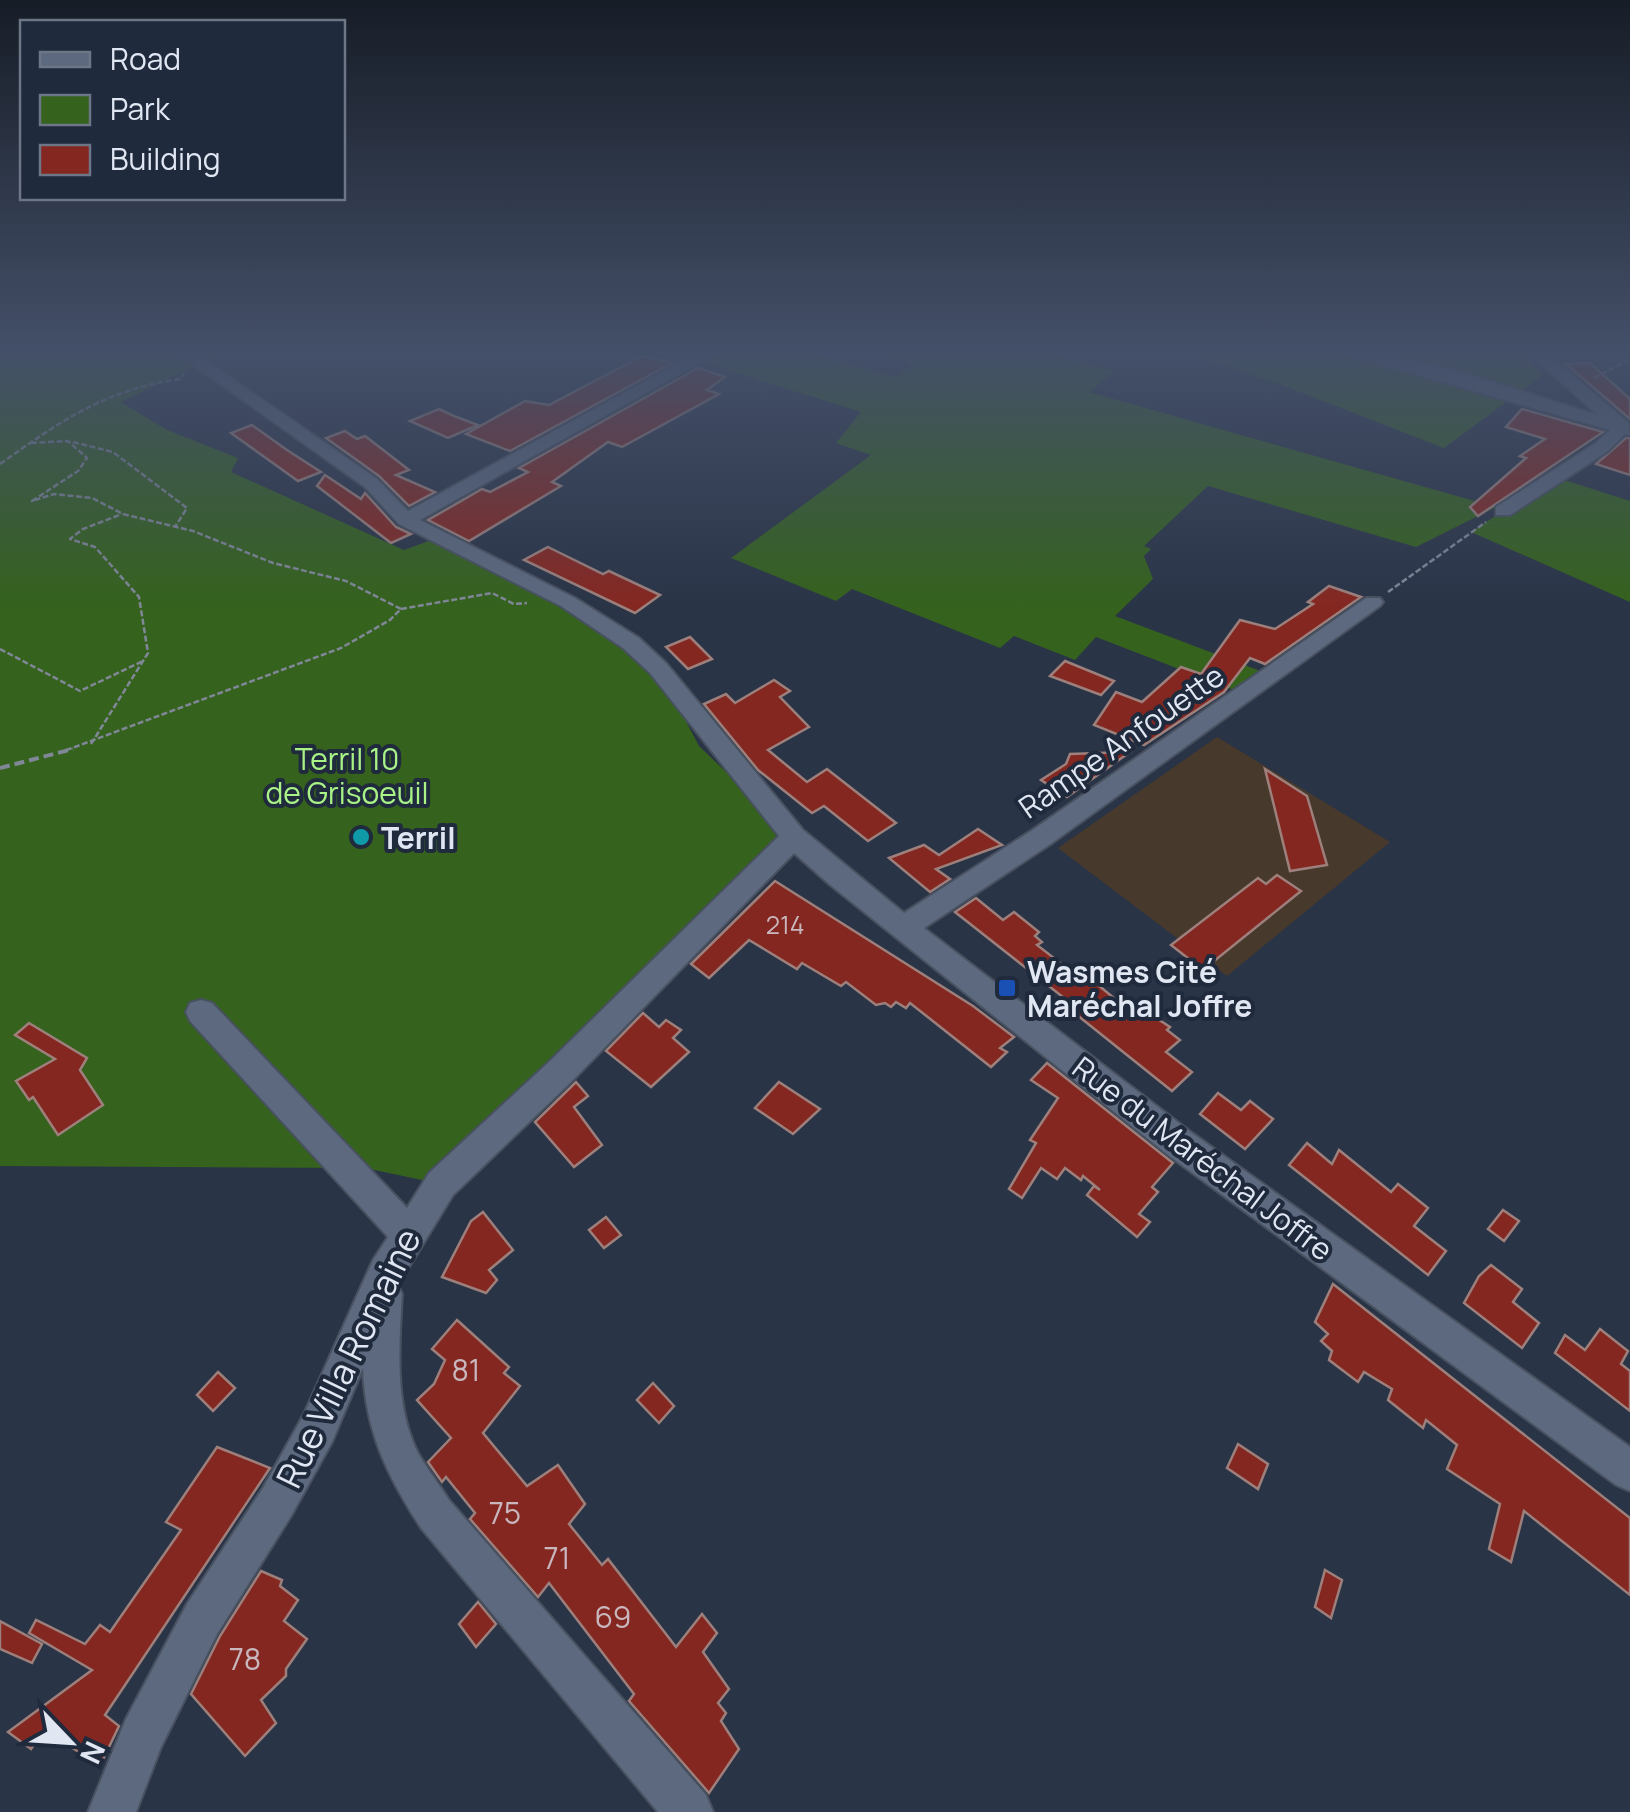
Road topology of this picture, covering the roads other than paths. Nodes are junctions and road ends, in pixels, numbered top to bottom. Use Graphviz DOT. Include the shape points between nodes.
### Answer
graph roads {
  1 [pos="300,438"];
  2 [pos="556,438"];
  3 [pos="1614,438"];
  4 [pos="1503,511"];
  5 [pos="406,520"];
  6 [pos="1373,602"];
  7 [pos="794,837"];
  8 [pos="902,928"];
  9 [pos="201,1012"];
  10 [pos="407,1232"];
  11 [pos="386,1272"];
  12 [pos="1630,1471"];
  13 [pos="112,1812"];
  14 [pos="689,1812"];
  1 -- 5 [label="street, Rue du Maréchal Joffre" via="371,484"];
  2 -- 5 [label="street"];
  3 -- 4 [label="street"];
  5 -- 7 [label="street, Rue du Maréchal Joffre" via="568,602 631,643"];
  6 -- 8 [label="street, Rampe Anfouette"];
  7 -- 8 [label="street, Rue du Maréchal Joffre"];
  7 -- 10 [label="street, Rue Villa Romaine" via="441,1184"];
  8 -- 12 [label="street, Rue du Maréchal Joffre" via="1245,1193"];
  9 -- 10 [label="street"];
  10 -- 11 [label="street, Rue Villa Romaine"];
  11 -- 13 [label="street, Rue Villa Romaine" via="318,1428 202,1619 142,1735"];
  11 -- 14 [label="street" via="384,1397 400,1460 435,1514"];
}
